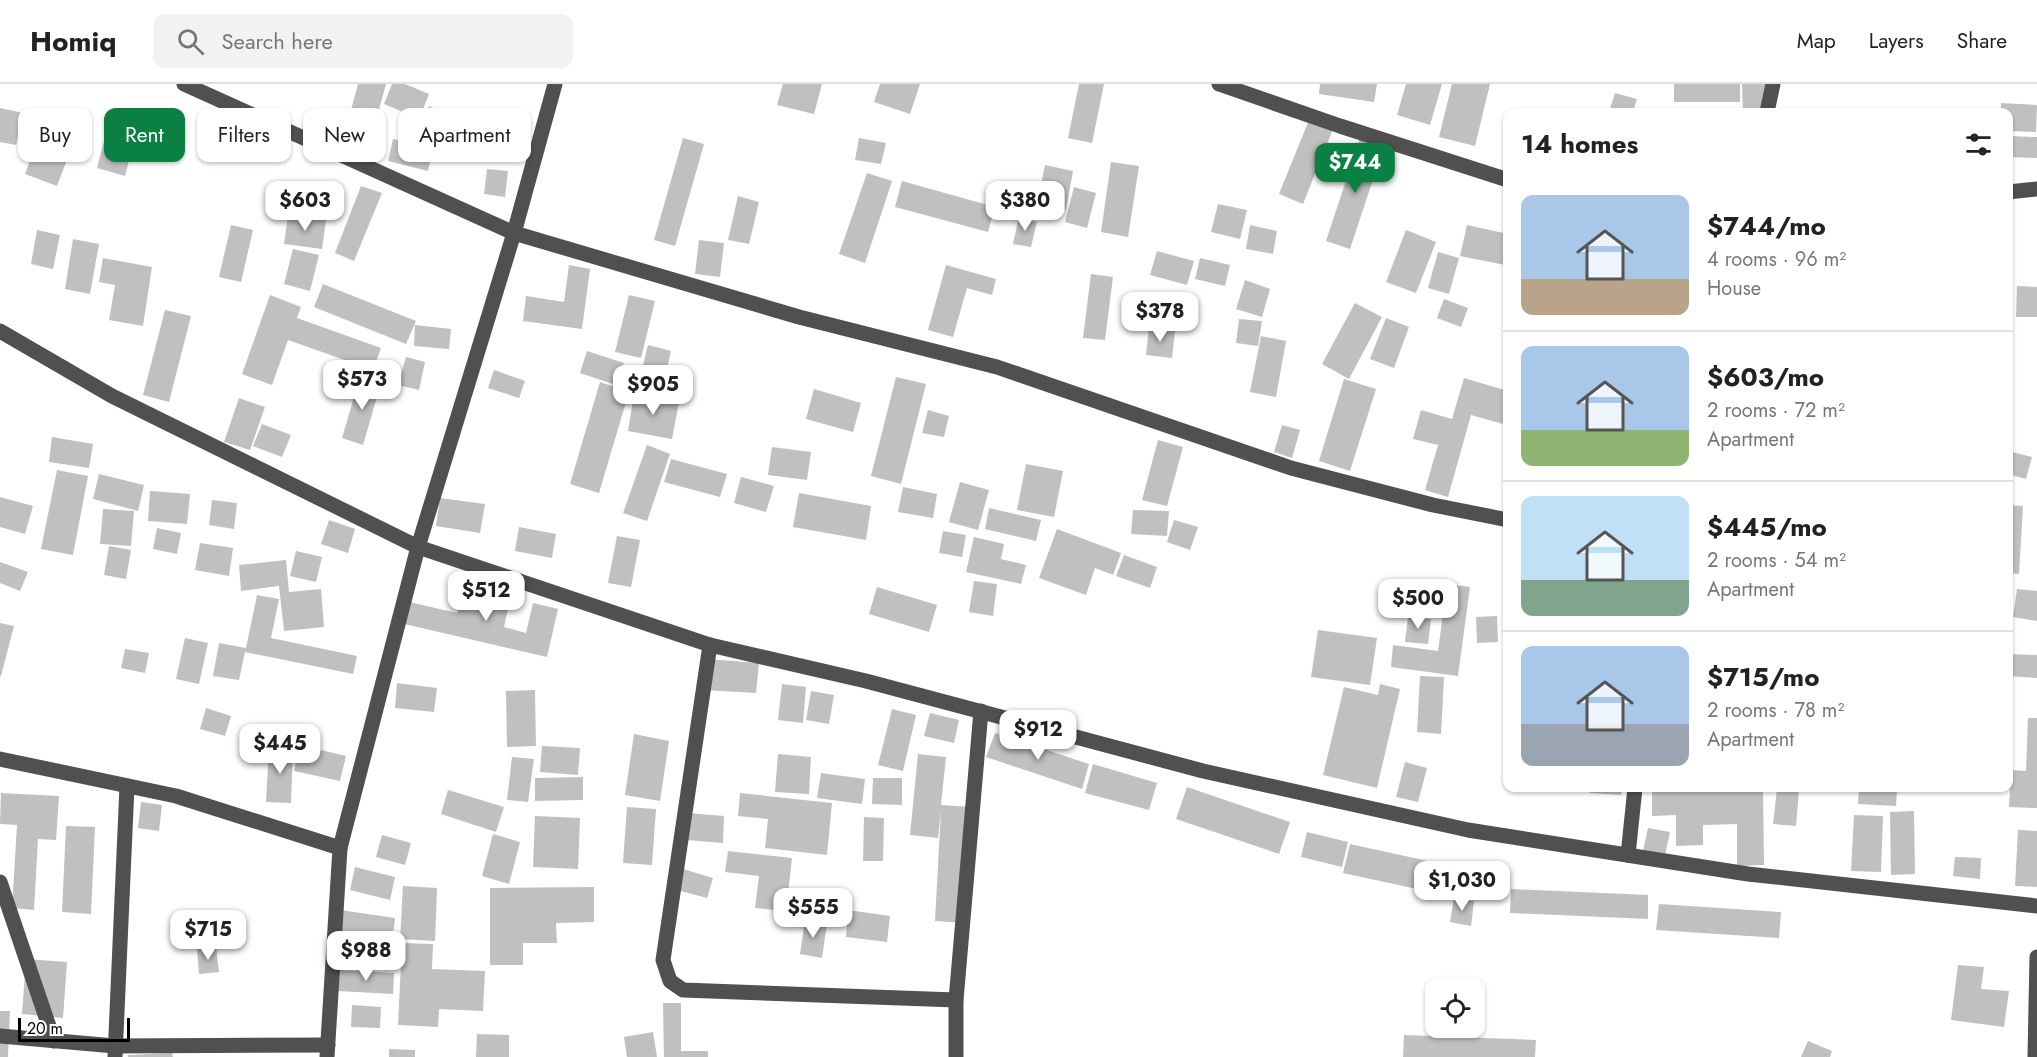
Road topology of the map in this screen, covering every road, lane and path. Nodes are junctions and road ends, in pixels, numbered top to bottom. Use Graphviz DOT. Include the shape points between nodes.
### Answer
graph roads {
  1 [pos="184,84"];
  2 [pos="555,84"];
  3 [pos="1218,84"];
  4 [pos="1773,84"];
  5 [pos="1768,108"];
  6 [pos="1503,178"];
  7 [pos="2037,189"];
  8 [pos="2013,191"];
  9 [pos="514,233"];
  10 [pos="0,331"];
  11 [pos="1503,519"];
  12 [pos="418,547"];
  13 [pos="710,645"];
  14 [pos="981,711"];
  15 [pos="0,759"];
  16 [pos="127,786"];
  17 [pos="1635,792"];
  18 [pos="340,848"];
  19 [pos="1628,855"];
  20 [pos="0,882"];
  21 [pos="2037,906"];
  22 [pos="2037,957"];
  23 [pos="957,1000"];
  24 [pos="0,1036"];
  25 [pos="54,1041"];
  26 [pos="327,1051"];
  27 [pos="115,1052"];
  28 [pos="956,1057"];
  29 [pos="2034,1057"];
  1 -- 9 [label="street"];
  2 -- 9 [label="street"];
  3 -- 6 [label="street"];
  4 -- 5 [label="street"];
  7 -- 8 [label="street"];
  9 -- 11 [label="street" via="799,316 997,367 1291,468"];
  9 -- 12 [label="street"];
  10 -- 12 [label="street" via="112,396"];
  12 -- 13 [label="street"];
  12 -- 18 [label="street"];
  13 -- 14 [label="street"];
  13 -- 23 [label="street" via="663,960 670,981 683,990"];
  14 -- 19 [label="street" via="1203,771 1364,807 1468,830"];
  14 -- 23 [label="street"];
  15 -- 16 [label="street"];
  16 -- 18 [label="street" via="176,796"];
  16 -- 27 [label="street"];
  17 -- 19 [label="street"];
  18 -- 26 [label="street"];
  19 -- 21 [label="street" via="1748,873"];
  20 -- 25 [label="street"];
  22 -- 29 [label="street"];
  23 -- 28 [label="street"];
  24 -- 25 [label="street"];
  25 -- 27 [label="street"];
  26 -- 27 [label="street"];
}
